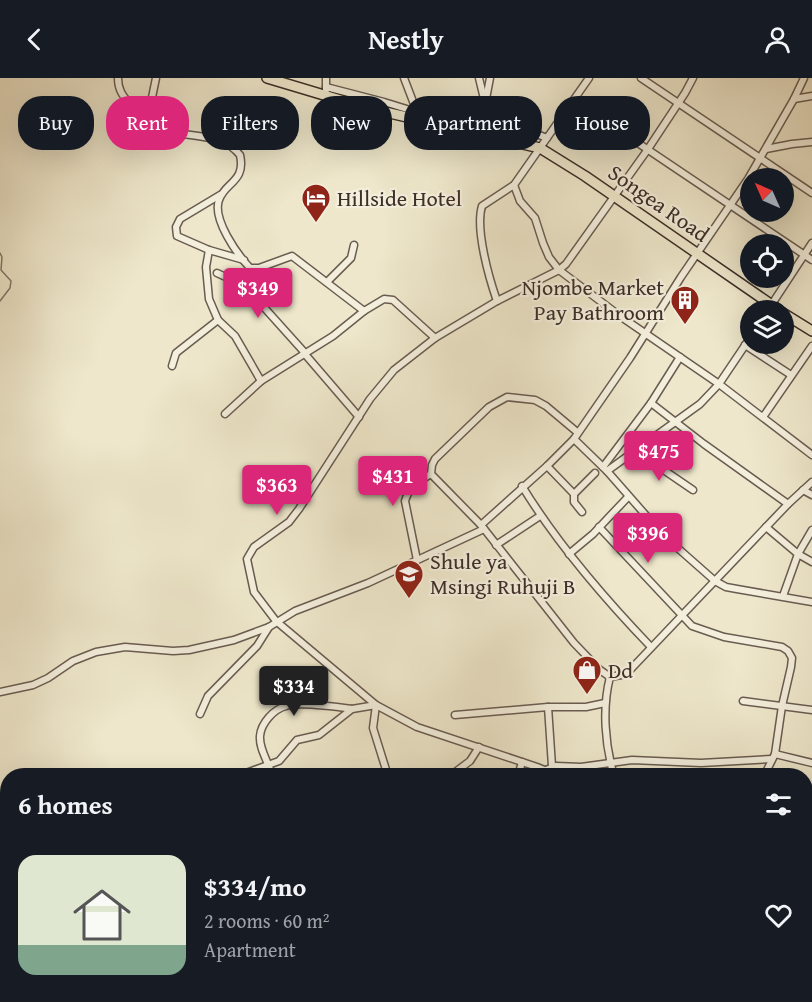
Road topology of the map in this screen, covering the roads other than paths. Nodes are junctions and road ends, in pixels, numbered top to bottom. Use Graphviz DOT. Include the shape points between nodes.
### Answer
graph roads {
  1 [pos="118,78"];
  2 [pos="156,78"];
  3 [pos="270,78"];
  4 [pos="326,78"];
  5 [pos="404,78"];
  6 [pos="479,78"];
  7 [pos="490,78"];
  8 [pos="589,78"];
  9 [pos="641,78"];
  10 [pos="693,78"];
  11 [pos="806,78"];
  12 [pos="326,92"];
  13 [pos="123,96"];
  14 [pos="152,96"];
  15 [pos="410,96"];
  16 [pos="483,96"];
  17 [pos="486,96"];
  18 [pos="577,96"];
  19 [pos="812,96"];
  20 [pos="794,99"];
  21 [pos="678,104"];
  22 [pos="404,113"];
  23 [pos="554,128"];
  24 [pos="189,134"];
  25 [pos="542,136"];
  26 [pos="547,138"];
  27 [pos="812,142"];
  28 [pos="542,145"];
  29 [pos="650,146"];
  30 [pos="542,149"];
  31 [pos="766,149"];
  32 [pos="539,150"];
  33 [pos="647,150"];
  34 [pos="649,150"];
  35 [pos="761,158"];
  36 [pos="514,185"];
  37 [pos="223,193"];
  38 [pos="812,193"];
  39 [pos="615,196"];
  40 [pos="731,205"];
  41 [pos="812,243"];
  42 [pos="354,245"];
  43 [pos="209,250"];
  44 [pos="697,254"];
  45 [pos="804,254"];
  46 [pos="244,260"];
  47 [pos="812,260"];
  48 [pos="250,268"];
  49 [pos="560,270"];
  50 [pos="217,273"];
  51 [pos="327,282"];
  52 [pos="251,285"];
  53 [pos="761,300"];
  54 [pos="778,300"];
  55 [pos="497,301"];
  56 [pos="364,311"];
  57 [pos="218,320"];
  58 [pos="794,320"];
  59 [pos="812,331"];
  60 [pos="646,334"];
  61 [pos="435,338"];
  62 [pos="812,346"];
  63 [pos="740,352"];
  64 [pos="305,353"];
  65 [pos="759,354"];
  66 [pos="680,357"];
  67 [pos="172,366"];
  68 [pos="791,375"];
  69 [pos="261,381"];
  70 [pos="718,384"];
  71 [pos="651,403"];
  72 [pos="225,414"];
  73 [pos="359,417"];
  74 [pos="763,417"];
  75 [pos="676,422"];
  76 [pos="576,435"];
  77 [pos="638,450"];
  78 [pos="811,452"];
  79 [pos="547,466"];
  80 [pos="605,469"];
  81 [pos="595,473"];
  82 [pos="431,474"];
  83 [pos="812,482"];
  84 [pos="522,486"];
  85 [pos="693,490"];
  86 [pos="803,490"];
  87 [pos="574,494"];
  88 [pos="812,495"];
  89 [pos="628,497"];
  90 [pos="788,504"];
  91 [pos="582,512"];
  92 [pos="540,516"];
  93 [pos="482,527"];
  94 [pos="599,527"];
  95 [pos="766,527"];
  96 [pos="812,530"];
  97 [pos="496,545"];
  98 [pos="569,554"];
  99 [pos="798,554"];
  100 [pos="417,560"];
  101 [pos="812,562"];
  102 [pos="715,580"];
  103 [pos="783,596"];
  104 [pos="812,602"];
  105 [pos="681,616"];
  106 [pos="276,621"];
  107 [pos="269,627"];
  108 [pos="651,647"];
  109 [pos="610,677"];
  110 [pos="3,691"];
  111 [pos="743,701"];
  112 [pos="605,703"];
  113 [pos="376,705"];
  114 [pos="782,706"];
  115 [pos="548,707"];
  116 [pos="352,709"];
  117 [pos="812,710"];
  118 [pos="201,714"];
  119 [pos="455,715"];
  120 [pos="479,747"];
  121 [pos="774,757"];
  122 [pos="522,762"];
  123 [pos="610,763"];
  124 [pos="812,763"];
  125 [pos="270,765"];
  126 [pos="259,768"];
  127 [pos="271,768"];
  128 [pos="386,768"];
  129 [pos="460,768"];
  130 [pos="520,768"];
  131 [pos="549,768"];
  132 [pos="612,768"];
  133 [pos="768,768"];
  1 -- 13 [label="street"];
  2 -- 14 [label="street"];
  3 -- 12 [label="highway, Songea Road"];
  4 -- 12 [label="street"];
  5 -- 15 [label="street"];
  6 -- 16 [label="street"];
  7 -- 17 [label="street"];
  8 -- 18 [label="street"];
  9 -- 21 [label="street"];
  10 -- 21 [label="street"];
  11 -- 20 [label="street"];
  12 -- 22 [label="highway, Songea Road"];
  19 -- 20 [label="street"];
  20 -- 31 [label="street"];
  21 -- 29 [label="street"];
  21 -- 35 [label="street"];
  23 -- 26 [label="street"];
  24 -- 37 [label="street" via="234,147 241,158 240,172"];
  25 -- 26 [label="street"];
  26 -- 28 [label="street"];
  27 -- 31 [label="street"];
  30 -- 39 [label="highway, Songea Road"];
  31 -- 35 [label="street"];
  32 -- 36 [label="street"];
  33 -- 39 [label="street"];
  34 -- 40 [label="street"];
  35 -- 38 [label="street"];
  35 -- 40 [label="street"];
  36 -- 49 [label="street" via="520,201 535,218 549,257"];
  36 -- 55 [label="street" via="482,206 480,213 486,263"];
  37 -- 43 [label="street" via="185,214 176,227 180,239"];
  37 -- 46 [label="street" via="217,210 220,220"];
  39 -- 44 [label="highway, Songea Road"];
  39 -- 49 [label="street"];
  40 -- 44 [label="street"];
  40 -- 45 [label="street"];
  41 -- 45 [label="street"];
  42 -- 51 [label="street" via="351,258"];
  43 -- 46 [label="street"];
  43 -- 57 [label="street" via="207,291"];
  44 -- 53 [label="highway, Songea Road"];
  44 -- 60 [label="street"];
  45 -- 47 [label="street"];
  45 -- 54 [label="street"];
  46 -- 48 [label="street"];
  48 -- 51 [label="street" via="292,256"];
  48 -- 52 [label="street"];
  49 -- 55 [label="street"];
  49 -- 60 [label="street"];
  50 -- 52 [label="street"];
  51 -- 56 [label="street"];
  52 -- 64 [label="street" via="261,304"];
  55 -- 61 [label="street"];
  56 -- 61 [label="street" via="389,298"];
  56 -- 64 [label="street"];
  57 -- 67 [label="street" via="176,353"];
  57 -- 69 [label="street" via="235,336"];
  58 -- 59 [label="highway"];
  60 -- 66 [label="street"];
  60 -- 76 [label="street"];
  61 -- 73 [label="street" via="394,370"];
  62 -- 68 [label="street"];
  63 -- 70 [label="street"];
  64 -- 69 [label="street"];
  64 -- 73 [label="street"];
  65 -- 68 [label="street"];
  66 -- 70 [label="street"];
  66 -- 71 [label="street"];
  68 -- 74 [label="street"];
  69 -- 72 [label="street"];
  70 -- 74 [label="street"];
  70 -- 75 [label="street"];
  71 -- 75 [label="street"];
  71 -- 80 [label="street"];
  73 -- 106 [label="street" via="289,522 249,553 254,592"];
  74 -- 78 [label="street"];
  75 -- 77 [label="street"];
  75 -- 90 [label="street"];
  76 -- 79 [label="street"];
  76 -- 80 [label="street"];
  76 -- 82 [label="street" via="546,406 535,400 507,397 489,407 435,459"];
  77 -- 80 [label="street"];
  77 -- 85 [label="street"];
  79 -- 84 [label="street"];
  79 -- 87 [label="street"];
  80 -- 89 [label="street"];
  81 -- 87 [label="street"];
  82 -- 93 [label="street"];
  82 -- 100 [label="street" via="412,487 405,501"];
  83 -- 86 [label="street"];
  84 -- 92 [label="street"];
  84 -- 93 [label="street"];
  86 -- 88 [label="street"];
  86 -- 90 [label="street"];
  87 -- 91 [label="street" via="574,502"];
  89 -- 94 [label="street"];
  89 -- 102 [label="street" via="664,536"];
  90 -- 95 [label="street"];
  92 -- 97 [label="street"];
  92 -- 98 [label="street"];
  93 -- 97 [label="street"];
  93 -- 100 [label="street"];
  94 -- 98 [label="street"];
  94 -- 105 [label="street"];
  95 -- 99 [label="street"];
  95 -- 102 [label="street"];
  96 -- 99 [label="street"];
  97 -- 109 [label="street" via="574,643"];
  98 -- 108 [label="street"];
  99 -- 101 [label="street"];
  99 -- 103 [label="street"];
  100 -- 106 [label="street"];
  102 -- 103 [label="street" via="726,587"];
  102 -- 105 [label="street"];
  103 -- 104 [label="street"];
  105 -- 108 [label="street"];
  105 -- 114 [label="street" via="707,632 788,651 791,668"];
  106 -- 107 [label="street"];
  106 -- 113 [label="street"];
  107 -- 110 [label="street" via="189,650 125,647 96,652 73,661 33,686"];
  107 -- 118 [label="street" via="257,646 208,696"];
  108 -- 109 [label="street" via="630,670"];
  109 -- 112 [label="street"];
  111 -- 114 [label="street"];
  112 -- 115 [label="street"];
  112 -- 123 [label="street"];
  113 -- 116 [label="street"];
  113 -- 120 [label="street" via="417,727"];
  113 -- 128 [label="street" via="373,728"];
  114 -- 117 [label="street"];
  114 -- 121 [label="street"];
  115 -- 119 [label="street"];
  115 -- 131 [label="street"];
  116 -- 125 [label="street" via="319,735 297,740 285,757"];
  116 -- 125 [label="street" via="327,705 280,708 266,720 260,734 262,750"];
  120 -- 122 [label="street"];
  120 -- 129 [label="street"];
  121 -- 123 [label="street" via="701,763 642,759"];
  121 -- 124 [label="street"];
  121 -- 133 [label="street"];
  122 -- 130 [label="street"];
  122 -- 131 [label="street"];
  123 -- 131 [label="street"];
  123 -- 132 [label="street"];
  125 -- 126 [label="street"];
  125 -- 127 [label="street"];
}
